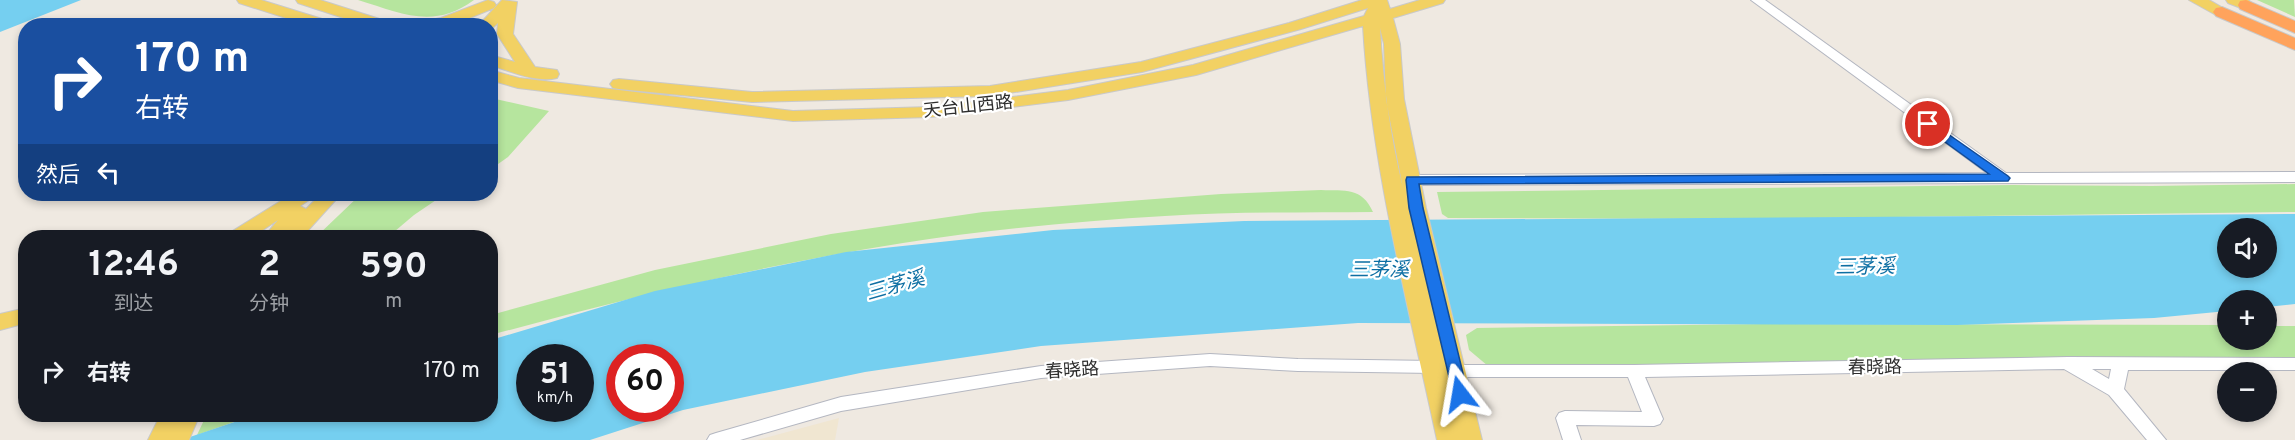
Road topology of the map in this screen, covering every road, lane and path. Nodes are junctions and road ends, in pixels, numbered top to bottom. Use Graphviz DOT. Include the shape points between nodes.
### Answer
graph roads {
  1 [pos="245,0"];
  2 [pos="304,0"];
  3 [pos="1437,0"];
  4 [pos="1757,0"];
  5 [pos="2196,0"];
  6 [pos="500,2"];
  7 [pos="2234,6"];
  8 [pos="1379,7"];
  9 [pos="303,18"];
  10 [pos="361,18"];
  11 [pos="456,18"];
  12 [pos="479,18"];
  13 [pos="491,18"];
  14 [pos="2295,28"];
  15 [pos="2295,45"];
  16 [pos="1195,52"];
  17 [pos="498,64"];
  18 [pos="1207,67"];
  19 [pos="498,75"];
  20 [pos="523,77"];
  21 [pos="498,82"];
  22 [pos="990,98"];
  23 [pos="2295,177"];
  24 [pos="2004,178"];
  25 [pos="1412,180"];
  26 [pos="294,201"];
  27 [pos="306,201"];
  28 [pos="324,201"];
  29 [pos="1408,208"];
  30 [pos="249,230"];
  31 [pos="280,230"];
  32 [pos="298,230"];
  33 [pos="18,308"];
  34 [pos="0,314"];
  35 [pos="18,317"];
  36 [pos="0,322"];
  37 [pos="2068,363"];
  38 [pos="2295,363"];
  39 [pos="2121,364"];
  40 [pos="1444,369"];
  41 [pos="1634,371"];
  42 [pos="2115,390"];
  43 [pos="172,422"];
  44 [pos="184,422"];
  45 [pos="172,439"];
  46 [pos="716,440"];
  47 [pos="1449,440"];
  48 [pos="1470,440"];
  49 [pos="1572,440"];
  50 [pos="2157,440"];
  1 -- 9 [label="main road"];
  2 -- 10 [label="main road"];
  3 -- 8 [label="main road, 天台山西路"];
  4 -- 24 [label="street"];
  5 -- 7 [label="main road"];
  6 -- 11 [label="main road"];
  6 -- 12 [label="main road"];
  6 -- 13 [label="main road"];
  6 -- 20 [label="main road" via="505,34"];
  7 -- 14 [label="highway"];
  7 -- 15 [label="highway"];
  8 -- 16 [label="main road, 天台山西路"];
  8 -- 18 [label="main road, 天台山西路"];
  8 -- 25 [label="main road" via="1392,44 1395,99"];
  8 -- 29 [label="main road" via="1375,84 1383,142"];
  16 -- 18 [label="main road"];
  16 -- 22 [label="main road, 天台山西路" via="1142,67"];
  17 -- 20 [label="main road, 天台山西路"];
  18 -- 22 [label="main road, 天台山西路" via="1068,95"];
  19 -- 20 [label="main road, 天台山西路"];
  20 -- 21 [label="main road"];
  20 -- 22 [label="main road, 天台山西路" via="686,106 793,116 931,112"];
  23 -- 24 [label="street"];
  24 -- 25 [label="street"];
  25 -- 29 [label="main road"];
  26 -- 30 [label="main road"];
  27 -- 31 [label="main road"];
  28 -- 32 [label="main road"];
  29 -- 40 [label="main road"];
  33 -- 34 [label="main road"];
  35 -- 36 [label="main road"];
  37 -- 39 [label="street, 春晓路"];
  37 -- 41 [label="street, 春晓路"];
  37 -- 42 [label="street"];
  38 -- 39 [label="street, 春晓路"];
  39 -- 42 [label="street"];
  40 -- 41 [label="street, 春晓路"];
  40 -- 46 [label="street, 春晓路" via="1210,360 1041,372 841,404"];
  40 -- 47 [label="main road"];
  40 -- 48 [label="main road"];
  41 -- 49 [label="street" via="1654,418 1565,418"];
  42 -- 50 [label="street"];
  43 -- 45 [label="main road"];
  44 -- 45 [label="main road"];
}
